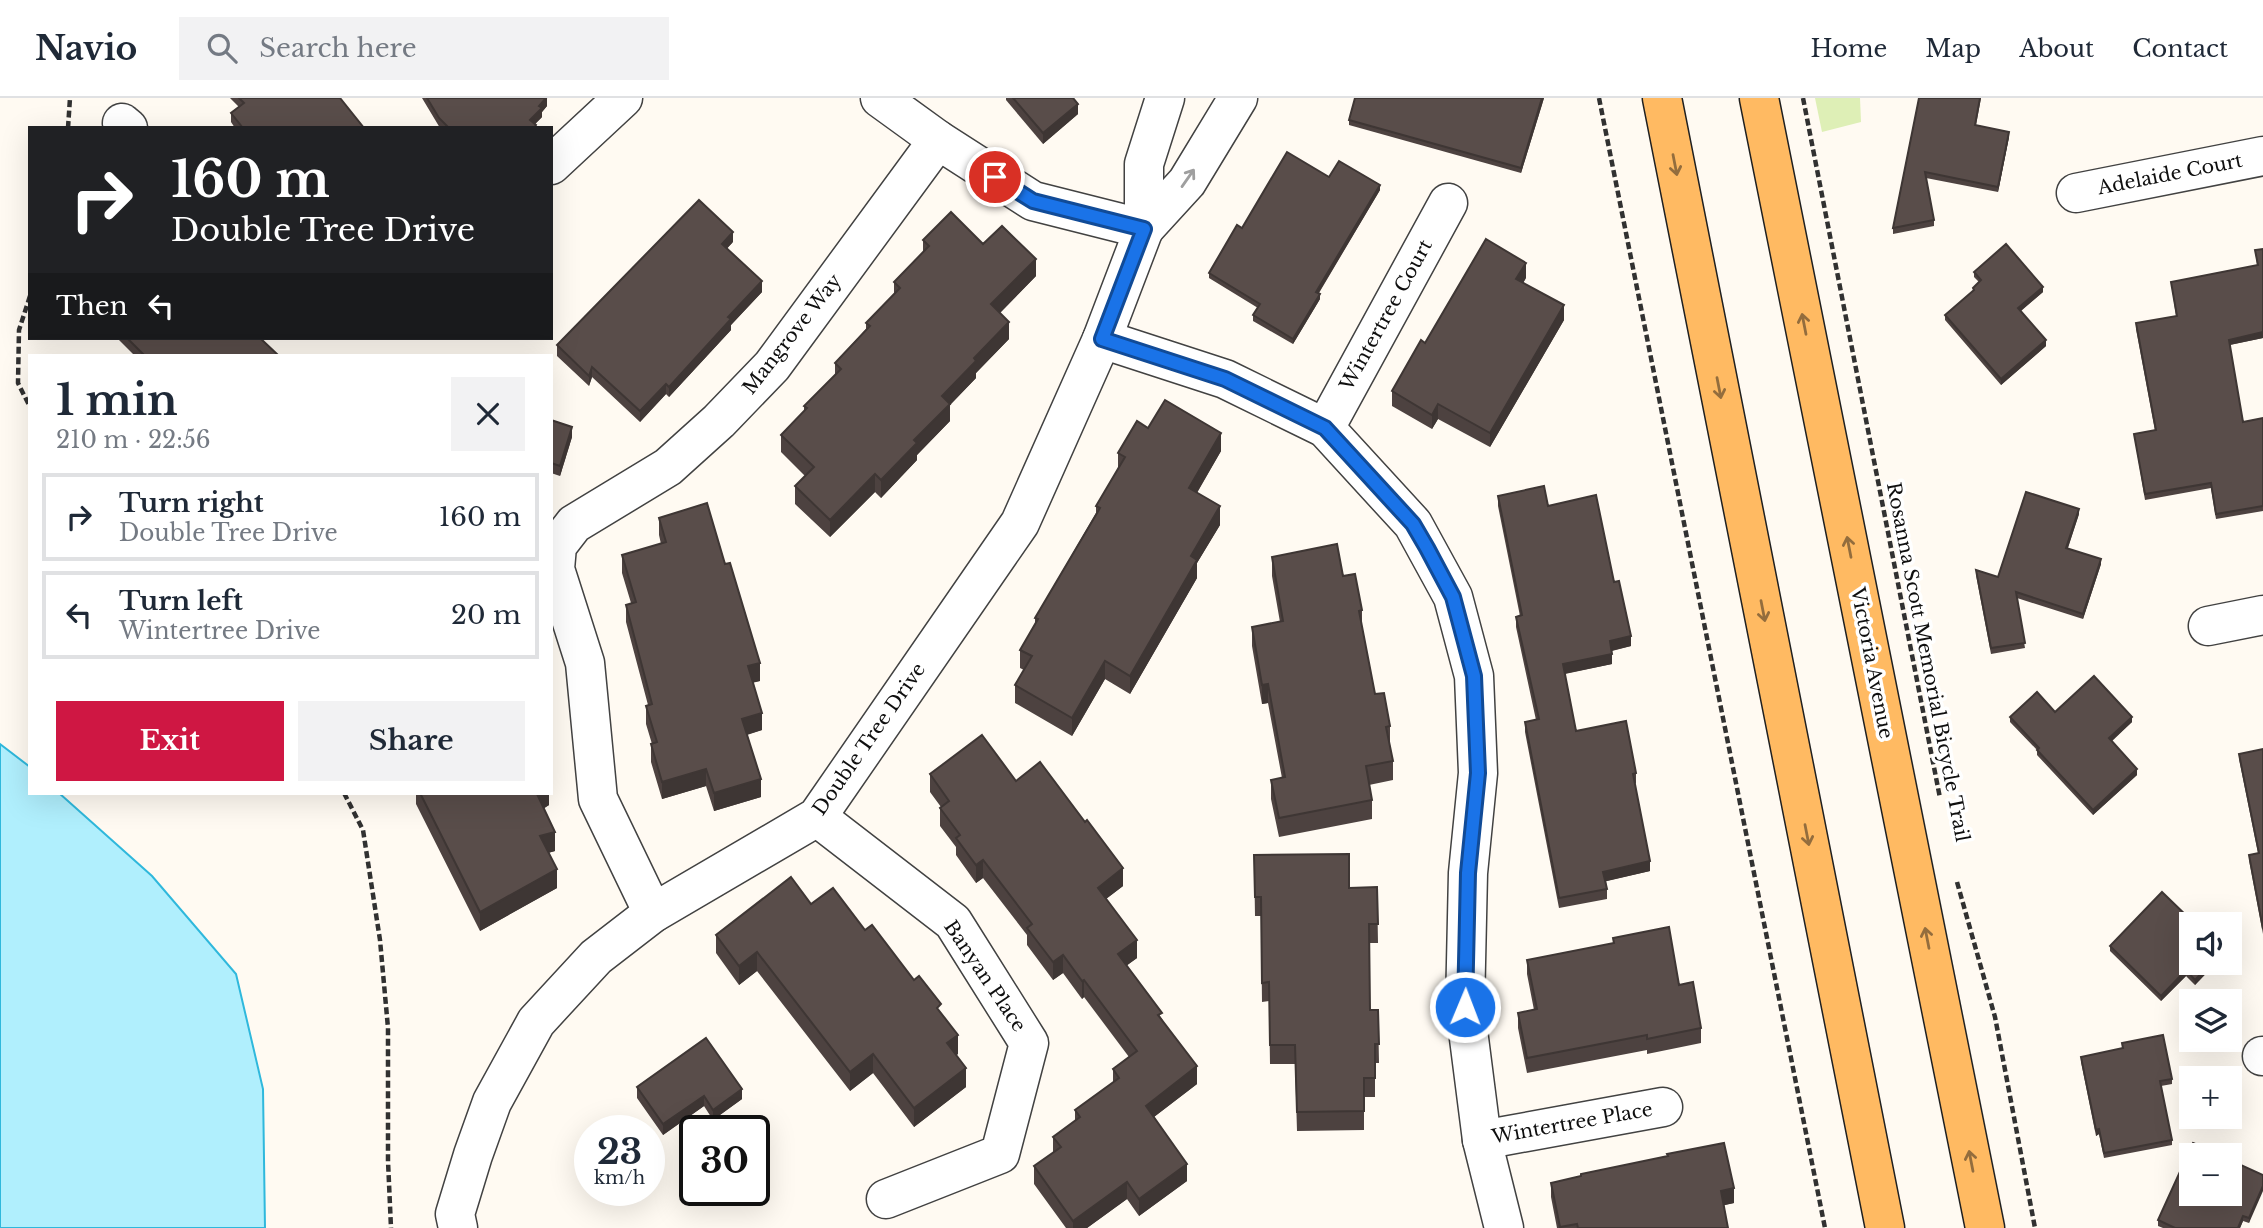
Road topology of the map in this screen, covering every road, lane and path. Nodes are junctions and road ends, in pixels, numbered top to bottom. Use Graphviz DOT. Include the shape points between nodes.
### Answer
graph roads {
  1 [pos="69,98"];
  2 [pos="622,98"];
  3 [pos="880,98"];
  4 [pos="1165,98"];
  5 [pos="1238,98"];
  6 [pos="1599,98"];
  7 [pos="1662,98"];
  8 [pos="1759,98"];
  9 [pos="1803,98"];
  10 [pos="68,126"];
  11 [pos="938,140"];
  12 [pos="2263,156"];
  13 [pos="553,163"];
  14 [pos="2076,193"];
  15 [pos="1448,203"];
  16 [pos="1144,229"];
  17 [pos="28,302"];
  18 [pos="1102,339"];
  19 [pos="28,404"];
  20 [pos="1325,428"];
  21 [pos="2263,615"];
  22 [pos="2208,626"];
  23 [pos="345,795"];
  24 [pos="1941,803"];
  25 [pos="817,817"];
  26 [pos="1955,870"];
  27 [pos="653,913"];
  28 [pos="1663,1107"];
  29 [pos="1482,1140"];
  30 [pos="886,1199"];
  31 [pos="391,1228"];
  32 [pos="458,1228"];
  33 [pos="1503,1228"];
  34 [pos="1825,1228"];
  35 [pos="1885,1228"];
  36 [pos="1985,1228"];
  37 [pos="2035,1228"];
  1 -- 10 [label="path"];
  2 -- 13 [label="street"];
  3 -- 11 [label="street"];
  4 -- 16 [label="street, Double Tree Drive" via="1144,164"];
  16 -- 5 [label="street, Double Tree Drive, one-way" via="1187,182"];
  6 -- 34 [label="path"];
  7 -- 35 [label="main road, one-way"];
  36 -- 8 [label="main road, Victoria Avenue, one-way"];
  9 -- 24 [label="path, Rosanna Scott Memorial Bicycle Trail"];
  11 -- 16 [label="street" via="1033,201"];
  11 -- 27 [label="street, Mangrove Way" via="772,366 668,467 574,524 557,546 555,569 585,663 598,799"];
  12 -- 14 [label="street, Adelaide Court"];
  15 -- 20 [label="street, Wintertree Court"];
  16 -- 18 [label="street, Double Tree Drive"];
  17 -- 19 [label="path" via="19,330 18,383"];
  18 -- 20 [label="street" via="1225,379"];
  18 -- 25 [label="street, Double Tree Drive" via="1020,523"];
  20 -- 29 [label="street" via="1413,524 1453,597 1474,676 1478,773 1468,873 1465,1007"];
  21 -- 22 [label="street"];
  23 -- 31 [label="path" via="363,830 380,940 388,1028"];
  25 -- 27 [label="street, Double Tree Drive"];
  25 -- 30 [label="street, Banyan Place" via="953,922 1029,1043 1000,1154"];
  26 -- 37 [label="path, Rosanna Scott Memorial Bicycle Trail" via="1995,1017"];
  27 -- 32 [label="street, Double Tree Drive" via="596,957 536,1022 492,1102 455,1214"];
  28 -- 29 [label="street, Wintertree Place"];
  29 -- 33 [label="street"];
}
